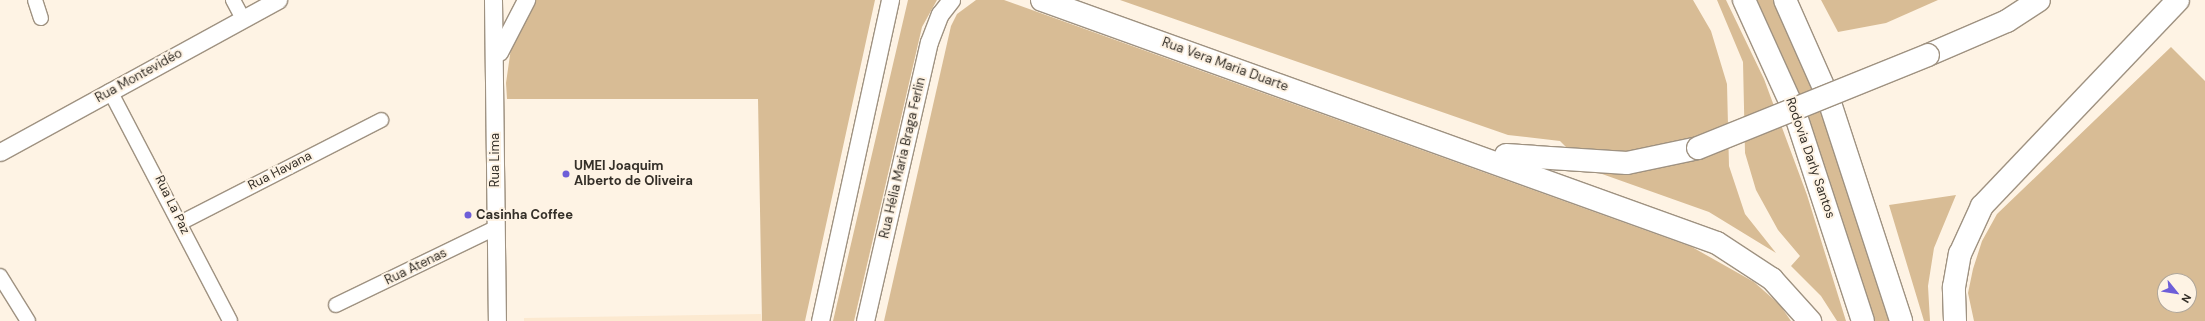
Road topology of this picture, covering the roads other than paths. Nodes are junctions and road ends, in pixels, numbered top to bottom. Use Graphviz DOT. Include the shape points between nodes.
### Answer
graph roads {
  1 [pos="35,0"];
  2 [pos="233,0"];
  3 [pos="278,0"];
  4 [pos="493,0"];
  5 [pos="526,0"];
  6 [pos="890,0"];
  7 [pos="951,0"];
  8 [pos="1042,0"];
  9 [pos="1744,0"];
  10 [pos="1785,0"];
  11 [pos="2039,0"];
  12 [pos="2178,0"];
  13 [pos="41,18"];
  14 [pos="243,19"];
  15 [pos="496,62"];
  16 [pos="110,91"];
  17 [pos="380,120"];
  18 [pos="1408,130"];
  19 [pos="0,152"];
  20 [pos="180,223"];
  21 [pos="495,228"];
  22 [pos="0,276"];
  23 [pos="336,306"];
  24 [pos="28,321"];
  25 [pos="230,321"];
  26 [pos="497,321"];
  27 [pos="820,321"];
  28 [pos="865,321"];
  29 [pos="1810,321"];
  30 [pos="1864,321"];
  31 [pos="1901,321"];
  32 [pos="1955,321"];
  1 -- 13 [label="street"];
  2 -- 14 [label="street"];
  3 -- 14 [label="street, Rua Montevidéo"];
  4 -- 15 [label="street, Rua Lima"];
  5 -- 15 [label="street" via="508,28"];
  6 -- 27 [label="street"];
  7 -- 28 [label="street, Rua Hélia Maria Braga Ferlin" via="940,14 929,42"];
  8 -- 18 [label="main road, Rua Vera Maria Duarte"];
  9 -- 30 [label="main road, Rodovia Darly Santos" via="1794,110"];
  10 -- 31 [label="main road" via="1828,97"];
  11 -- 18 [label="main road, bridge" via="2007,21 1698,148 1627,163 1564,162 1498,154"];
  12 -- 32 [label="main road" via="1982,206 1960,254 1954,287"];
  14 -- 16 [label="street, Rua Montevidéo"];
  15 -- 21 [label="street, Rua Lima"];
  16 -- 19 [label="street, Rua Montevidéo"];
  16 -- 20 [label="street, Rua La Paz"];
  17 -- 20 [label="street, Rua Havana"];
  18 -- 29 [label="main road" via="1716,243 1772,279"];
  20 -- 25 [label="street, Rua La Paz"];
  21 -- 23 [label="street, Rua Atenas"];
  21 -- 26 [label="street, Rua Lima"];
  22 -- 24 [label="street"];
}
